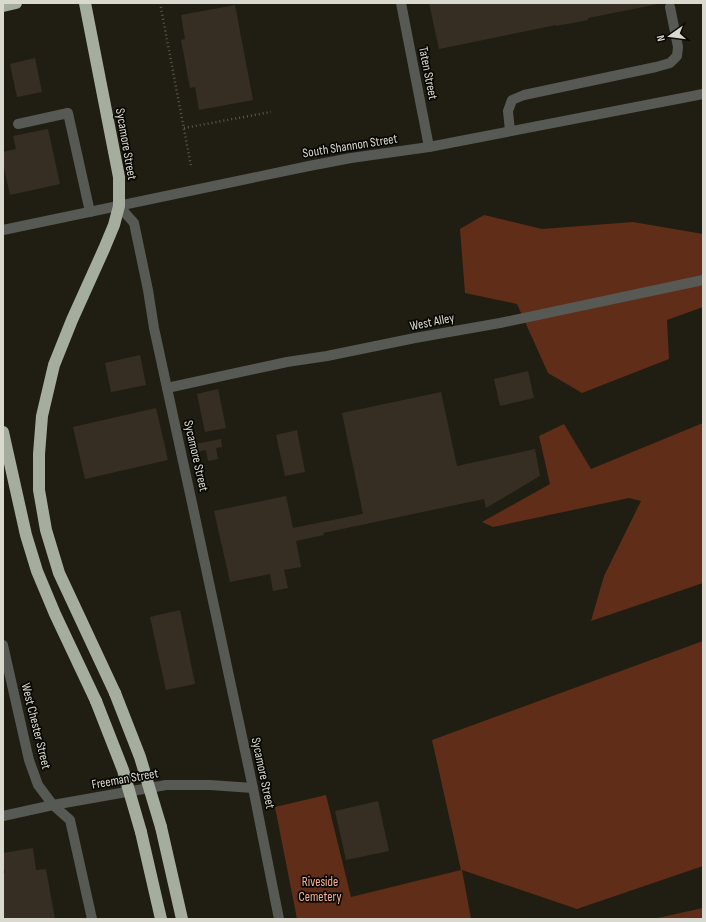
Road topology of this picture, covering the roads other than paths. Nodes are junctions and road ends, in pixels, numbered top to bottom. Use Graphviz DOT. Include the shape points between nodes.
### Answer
graph roads {
  1 [pos="16,3"];
  2 [pos="85,3"];
  3 [pos="401,3"];
  4 [pos="3,6"];
  5 [pos="670,7"];
  6 [pos="703,94"];
  7 [pos="18,124"];
  8 [pos="510,131"];
  9 [pos="429,147"];
  10 [pos="119,206"];
  11 [pos="90,212"];
  12 [pos="3,230"];
  13 [pos="703,280"];
  14 [pos="166,388"];
  15 [pos="3,432"];
  16 [pos="3,645"];
  17 [pos="252,788"];
  18 [pos="53,805"];
  19 [pos="3,816"];
  20 [pos="92,919"];
  21 [pos="161,919"];
  22 [pos="182,919"];
  23 [pos="279,919"];
  1 -- 4 [label="highway"];
  2 -- 10 [label="highway, Sycamore Street" via="119,177"];
  3 -- 9 [label="street, Taten Street"];
  5 -- 8 [label="street" via="678,47 677,56 670,63 524,95 512,100 508,111"];
  6 -- 8 [label="street, South Shannon Street"];
  7 -- 11 [label="street" via="68,113"];
  8 -- 9 [label="street, South Shannon Street"];
  9 -- 10 [label="street, South Shannon Street" via="351,158"];
  10 -- 11 [label="street, South Shannon Street"];
  10 -- 14 [label="street, Sycamore Street" via="134,223"];
  10 -- 22 [label="highway, bridge" via="104,249 54,365 42,416 39,490 46,530 59,573 114,692 140,757 161,827"];
  11 -- 12 [label="street, South Shannon Street"];
  13 -- 14 [label="street, West Alley"];
  14 -- 17 [label="street, Sycamore Street"];
  15 -- 21 [label="highway, bridge" via="26,535 37,571 96,701 123,770 141,832"];
  16 -- 18 [label="street, West Chester Street" via="29,760 38,785"];
  17 -- 18 [label="street, Freeman Street" via="166,785"];
  17 -- 23 [label="street, Sycamore Street"];
  18 -- 19 [label="street, Freeman Street"];
  18 -- 20 [label="street, West Chester Street" via="70,820"];
}
